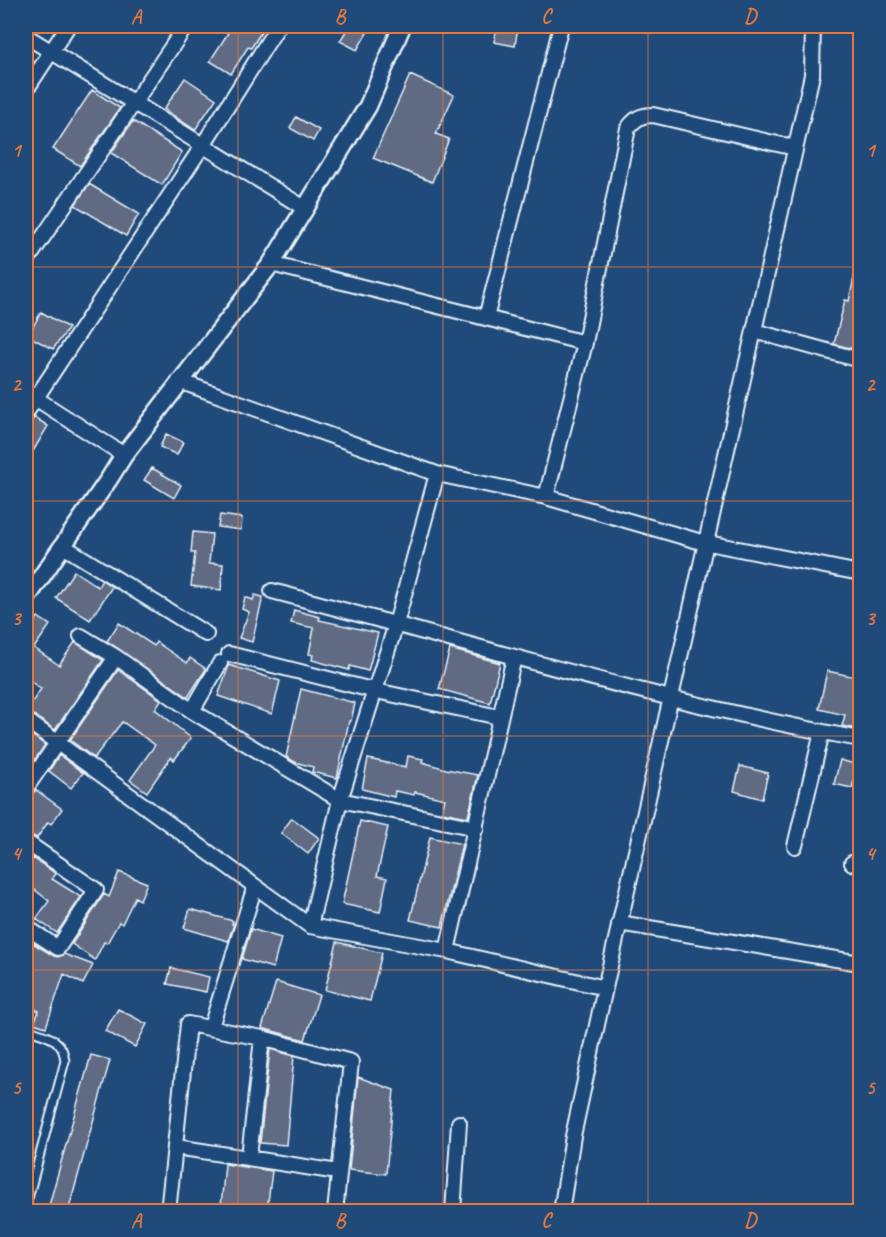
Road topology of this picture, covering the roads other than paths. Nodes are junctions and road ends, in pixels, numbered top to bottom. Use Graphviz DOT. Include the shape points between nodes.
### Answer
graph roads {
  1 [pos="68,26"];
  2 [pos="186,26"];
  3 [pos="278,26"];
  4 [pos="402,26"];
  5 [pos="561,26"];
  6 [pos="813,26"];
  7 [pos="26,36"];
  8 [pos="51,51"];
  9 [pos="26,90"];
  10 [pos="133,102"];
  11 [pos="203,145"];
  12 [pos="795,148"];
  13 [pos="306,209"];
  14 [pos="26,262"];
  15 [pos="271,264"];
  16 [pos="486,318"];
  17 [pos="754,331"];
  18 [pos="585,343"];
  19 [pos="861,360"];
  20 [pos="179,381"];
  21 [pos="30,395"];
  22 [pos="26,413"];
  23 [pos="124,454"];
  24 [pos="436,474"];
  25 [pos="546,497"];
  26 [pos="706,542"];
  27 [pos="63,546"];
  28 [pos="861,573"];
  29 [pos="272,591"];
  30 [pos="26,599"];
  31 [pos="396,624"];
  32 [pos="207,634"];
  33 [pos="81,636"];
  34 [pos="116,657"];
  35 [pos="514,657"];
  36 [pos="376,691"];
  37 [pos="671,698"];
  38 [pos="192,711"];
  39 [pos="499,717"];
  40 [pos="26,720"];
  41 [pos="822,732"];
  42 [pos="861,739"];
  43 [pos="58,743"];
  44 [pos="26,788"];
  45 [pos="340,800"];
  46 [pos="476,828"];
  47 [pos="26,842"];
  48 [pos="795,846"];
  49 [pos="255,886"];
  50 [pos="619,924"];
  51 [pos="310,926"];
  52 [pos="26,927"];
  53 [pos="447,951"];
  54 [pos="861,963"];
  55 [pos="605,988"];
  56 [pos="211,1028"];
  57 [pos="26,1029"];
  58 [pos="262,1038"];
  59 [pos="459,1123"];
  60 [pos="176,1147"];
  61 [pos="249,1157"];
  62 [pos="338,1172"];
  63 [pos="26,1206"];
  64 [pos="168,1212"];
  65 [pos="335,1212"];
  66 [pos="453,1212"];
  67 [pos="561,1212"];
  1 -- 8 [label="street"];
  2 -- 10 [label="street"];
  3 -- 11 [label="street"];
  4 -- 13 [label="street" via="368,106"];
  5 -- 16 [label="street"];
  6 -- 12 [label="street" via="812,75"];
  7 -- 8 [label="street"];
  8 -- 9 [label="street"];
  8 -- 10 [label="street"];
  10 -- 11 [label="street"];
  10 -- 14 [label="street"];
  11 -- 13 [label="street"];
  11 -- 21 [label="street"];
  12 -- 17 [label="street"];
  12 -- 18 [label="street" via="653,115 635,119 628,128"];
  13 -- 15 [label="street"];
  15 -- 16 [label="street"];
  15 -- 20 [label="street"];
  16 -- 18 [label="street"];
  17 -- 19 [label="street"];
  17 -- 26 [label="street"];
  18 -- 25 [label="street"];
  20 -- 23 [label="street"];
  20 -- 24 [label="street"];
  21 -- 22 [label="street"];
  21 -- 23 [label="street"];
  23 -- 27 [label="street"];
  24 -- 25 [label="street"];
  24 -- 31 [label="street"];
  25 -- 26 [label="street"];
  26 -- 28 [label="street"];
  26 -- 37 [label="street"];
  27 -- 30 [label="street"];
  27 -- 32 [label="street"];
  29 -- 31 [label="street"];
  31 -- 35 [label="street"];
  31 -- 36 [label="street"];
  33 -- 34 [label="street"];
  34 -- 38 [label="street"];
  34 -- 43 [label="street"];
  35 -- 37 [label="street"];
  35 -- 39 [label="street"];
  36 -- 38 [label="street" via="224,658"];
  36 -- 39 [label="street"];
  36 -- 45 [label="street"];
  37 -- 41 [label="street"];
  37 -- 50 [label="street"];
  38 -- 45 [label="street"];
  39 -- 46 [label="street"];
  40 -- 43 [label="street"];
  41 -- 42 [label="street"];
  41 -- 48 [label="street"];
  43 -- 44 [label="street"];
  43 -- 49 [label="street"];
  45 -- 46 [label="street"];
  45 -- 51 [label="street"];
  46 -- 53 [label="street"];
  47 -- 52 [label="street" via="96,890 58,948"];
  49 -- 51 [label="street"];
  49 -- 56 [label="street"];
  50 -- 54 [label="street"];
  50 -- 55 [label="street"];
  51 -- 53 [label="street"];
  53 -- 55 [label="street"];
  55 -- 67 [label="street"];
  56 -- 58 [label="street"];
  56 -- 60 [label="street" via="188,1023"];
  57 -- 63 [label="lane" via="56,1041 64,1049 65,1061"];
  58 -- 61 [label="street"];
  58 -- 62 [label="street" via="351,1062"];
  59 -- 66 [label="street"];
  60 -- 61 [label="street"];
  60 -- 64 [label="street"];
  61 -- 62 [label="street"];
  62 -- 65 [label="street"];
}
